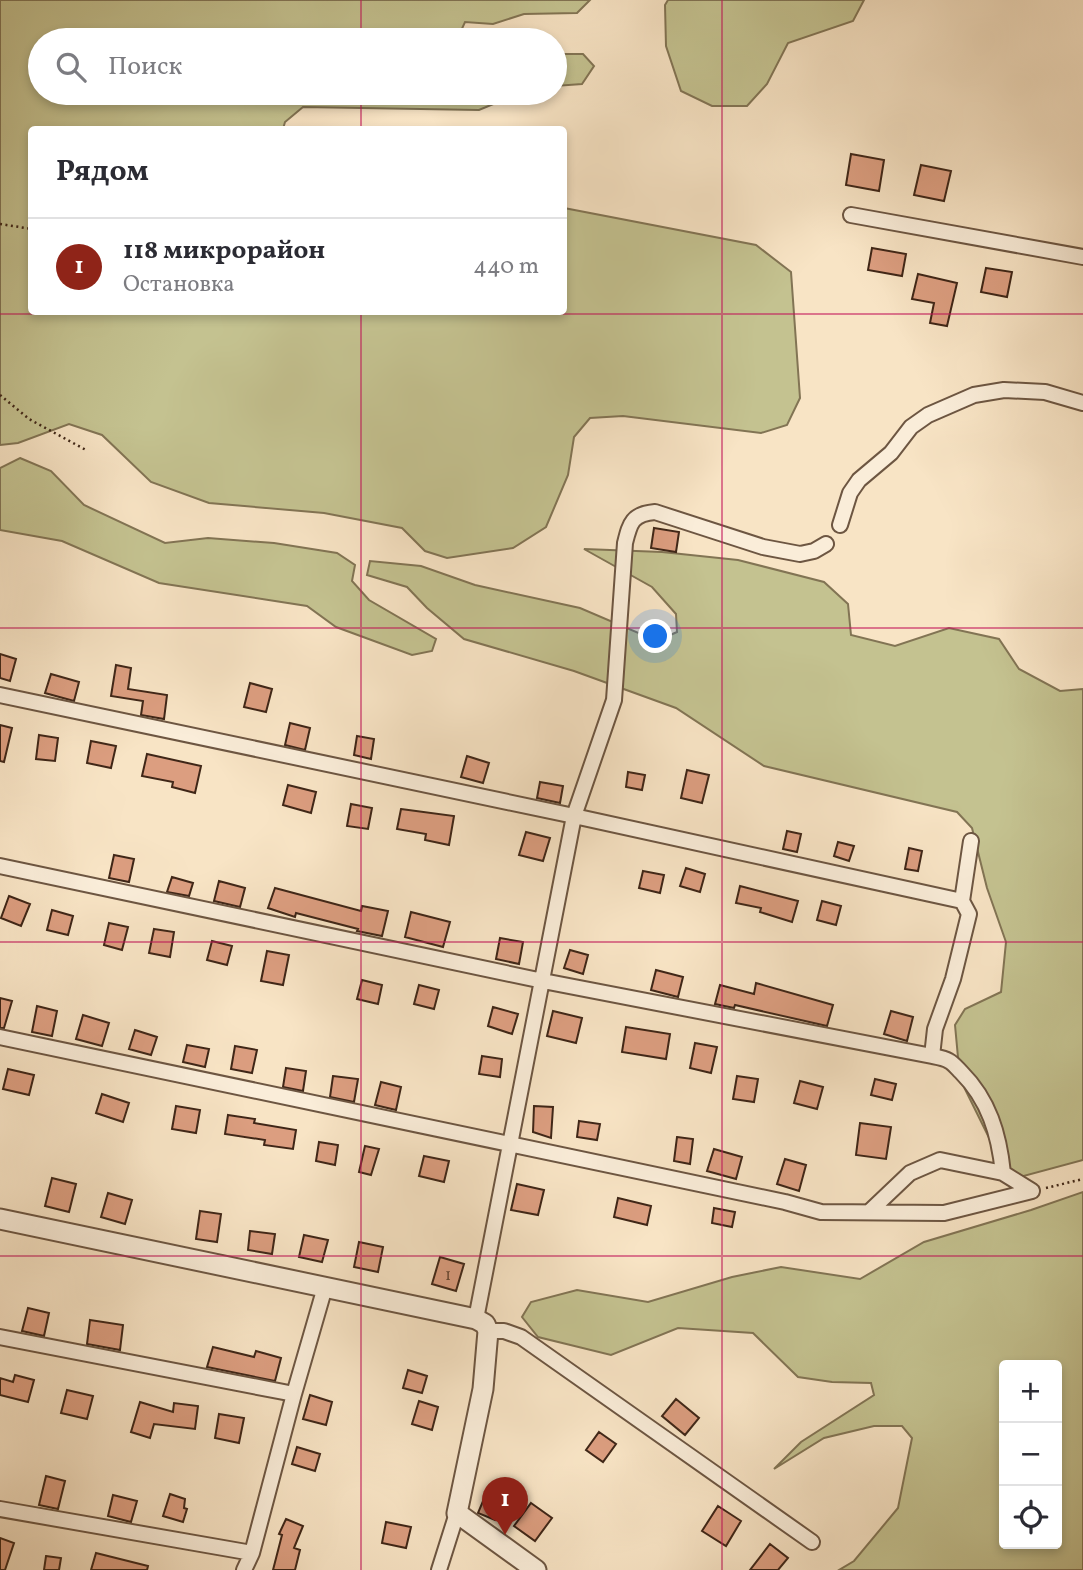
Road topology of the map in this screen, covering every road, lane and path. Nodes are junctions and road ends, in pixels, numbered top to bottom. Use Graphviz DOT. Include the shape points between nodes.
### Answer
graph roads {
  1 [pos="851,215"];
  2 [pos="0,224"];
  3 [pos="28,228"];
  4 [pos="1083,257"];
  5 [pos="0,395"];
  6 [pos="1083,403"];
  7 [pos="86,450"];
  8 [pos="840,525"];
  9 [pos="826,544"];
  10 [pos="0,695"];
  11 [pos="573,816"];
  12 [pos="971,841"];
  13 [pos="0,866"];
  14 [pos="961,901"];
  15 [pos="543,981"];
  16 [pos="0,1037"];
  17 [pos="932,1056"];
  18 [pos="509,1143"];
  19 [pos="1003,1173"];
  20 [pos="1083,1179"];
  21 [pos="1032,1191"];
  22 [pos="869,1213"];
  23 [pos="0,1219"];
  24 [pos="325,1287"];
  25 [pos="482,1325"];
  26 [pos="0,1337"];
  27 [pos="294,1394"];
  28 [pos="0,1509"];
  29 [pos="457,1513"];
  30 [pos="812,1542"];
  31 [pos="252,1553"];
  32 [pos="244,1570"];
  33 [pos="439,1570"];
  34 [pos="536,1570"];
  1 -- 4 [label="street"];
  2 -- 3 [label="path"];
  5 -- 7 [label="path" via="29,419"];
  6 -- 8 [label="street" via="1045,392 1004,390 974,395 928,415 859,480"];
  9 -- 11 [label="street" via="800,554 763,547 655,512 636,517 625,543 614,700"];
  10 -- 11 [label="street"];
  11 -- 14 [label="street"];
  11 -- 15 [label="street"];
  12 -- 14 [label="street"];
  13 -- 15 [label="street"];
  14 -- 17 [label="street" via="968,914 953,979 935,1028"];
  15 -- 17 [label="street"];
  15 -- 18 [label="street"];
  16 -- 18 [label="street"];
  17 -- 19 [label="street" via="950,1061 983,1100 1000,1142"];
  18 -- 22 [label="street" via="821,1212"];
  18 -- 25 [label="street"];
  19 -- 21 [label="street"];
  19 -- 22 [label="street" via="940,1160 910,1173"];
  20 -- 21 [label="path"];
  21 -- 22 [label="street" via="944,1213"];
  23 -- 24 [label="street"];
  24 -- 25 [label="street"];
  24 -- 27 [label="street"];
  25 -- 29 [label="street" via="483,1389"];
  25 -- 30 [label="street" via="521,1337"];
  26 -- 27 [label="street"];
  27 -- 31 [label="street"];
  28 -- 31 [label="street"];
  29 -- 33 [label="street"];
  29 -- 34 [label="street"];
  31 -- 32 [label="street"];
}
